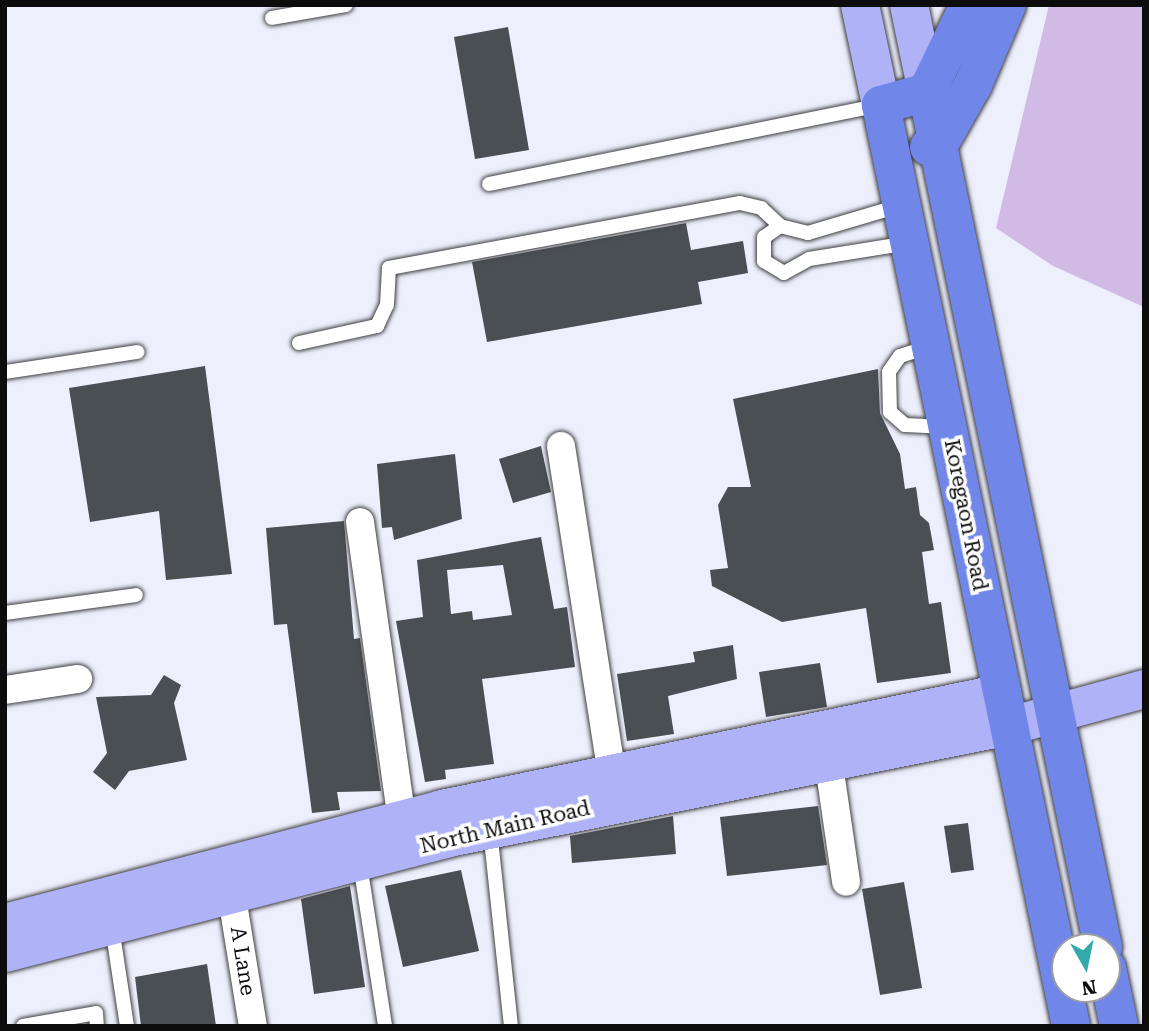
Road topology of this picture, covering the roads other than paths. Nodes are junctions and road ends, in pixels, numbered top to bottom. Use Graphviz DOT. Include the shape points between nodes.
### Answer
graph roads {
  1 [pos="346,5"];
  2 [pos="860,5"];
  3 [pos="909,5"];
  4 [pos="969,5"];
  5 [pos="1007,5"];
  6 [pos="272,18"];
  7 [pos="927,92"];
  8 [pos="881,105"];
  9 [pos="939,145"];
  10 [pos="893,156"];
  11 [pos="489,184"];
  12 [pos="903,205"];
  13 [pos="780,226"];
  14 [pos="911,243"];
  15 [pos="299,343"];
  16 [pos="932,346"];
  17 [pos="138,352"];
  18 [pos="5,372"];
  19 [pos="948,426"];
  20 [pos="561,446"];
  21 [pos="360,522"];
  22 [pos="136,595"];
  23 [pos="5,613"];
  24 [pos="78,679"];
  25 [pos="1144,689"];
  26 [pos="5,690"];
  27 [pos="1006,710"];
  28 [pos="1056,714"];
  29 [pos="828,758"];
  30 [pos="612,774"];
  31 [pos="402,820"];
  32 [pos="490,829"];
  33 [pos="359,862"];
  34 [pos="846,882"];
  35 [pos="233,897"];
  36 [pos="112,926"];
  37 [pos="1100,933"];
  38 [pos="6,942"];
  39 [pos="1114,1003"];
  40 [pos="23,1026"];
  41 [pos="97,1026"];
  42 [pos="127,1026"];
  43 [pos="253,1026"];
  44 [pos="385,1026"];
  45 [pos="511,1026"];
  46 [pos="1071,1026"];
  47 [pos="1119,1026"];
  1 -- 6 [label="lane"];
  2 -- 8 [label="main road, Koregaon Road"];
  3 -- 7 [label="main road"];
  4 -- 7 [label="main road"];
  5 -- 9 [label="main road"];
  7 -- 8 [label="main road"];
  7 -- 9 [label="main road"];
  8 -- 10 [label="main road, Koregaon Road"];
  8 -- 11 [label="lane"];
  9 -- 10 [label="main road"];
  9 -- 28 [label="main road"];
  10 -- 12 [label="main road, Koregaon Road"];
  12 -- 13 [label="lane" via="808,233"];
  12 -- 14 [label="main road, Koregaon Road"];
  13 -- 14 [label="lane" via="764,237 761,250 764,261 784,273 809,259"];
  13 -- 15 [label="lane" via="761,208 740,203 389,268 387,305 377,326"];
  14 -- 16 [label="main road, Koregaon Road"];
  16 -- 19 [label="main road, Koregaon Road"];
  16 -- 19 [label="lane" via="900,356 889,372 886,394 890,412 905,425"];
  17 -- 18 [label="lane"];
  19 -- 27 [label="main road, Koregaon Road"];
  20 -- 30 [label="street"];
  21 -- 31 [label="street"];
  22 -- 23 [label="lane"];
  24 -- 26 [label="street"];
  25 -- 28 [label="main road"];
  27 -- 28 [label="main road"];
  27 -- 29 [label="main road, North Main Road"];
  27 -- 30 [label="main road, North Main Road"];
  27 -- 46 [label="main road, Koregaon Road"];
  28 -- 37 [label="main road"];
  29 -- 32 [label="main road, North Main Road"];
  29 -- 34 [label="street"];
  30 -- 31 [label="main road, North Main Road"];
  31 -- 38 [label="main road, North Main Road"];
  32 -- 33 [label="main road, North Main Road"];
  32 -- 45 [label="lane"];
  33 -- 35 [label="main road, North Main Road"];
  33 -- 44 [label="lane"];
  35 -- 36 [label="main road, North Main Road"];
  35 -- 43 [label="street, A Lane"];
  36 -- 38 [label="main road, North Main Road"];
  36 -- 42 [label="lane"];
  39 -- 47 [label="main road"];
  40 -- 41 [label="lane" via="96,1013"];
}
